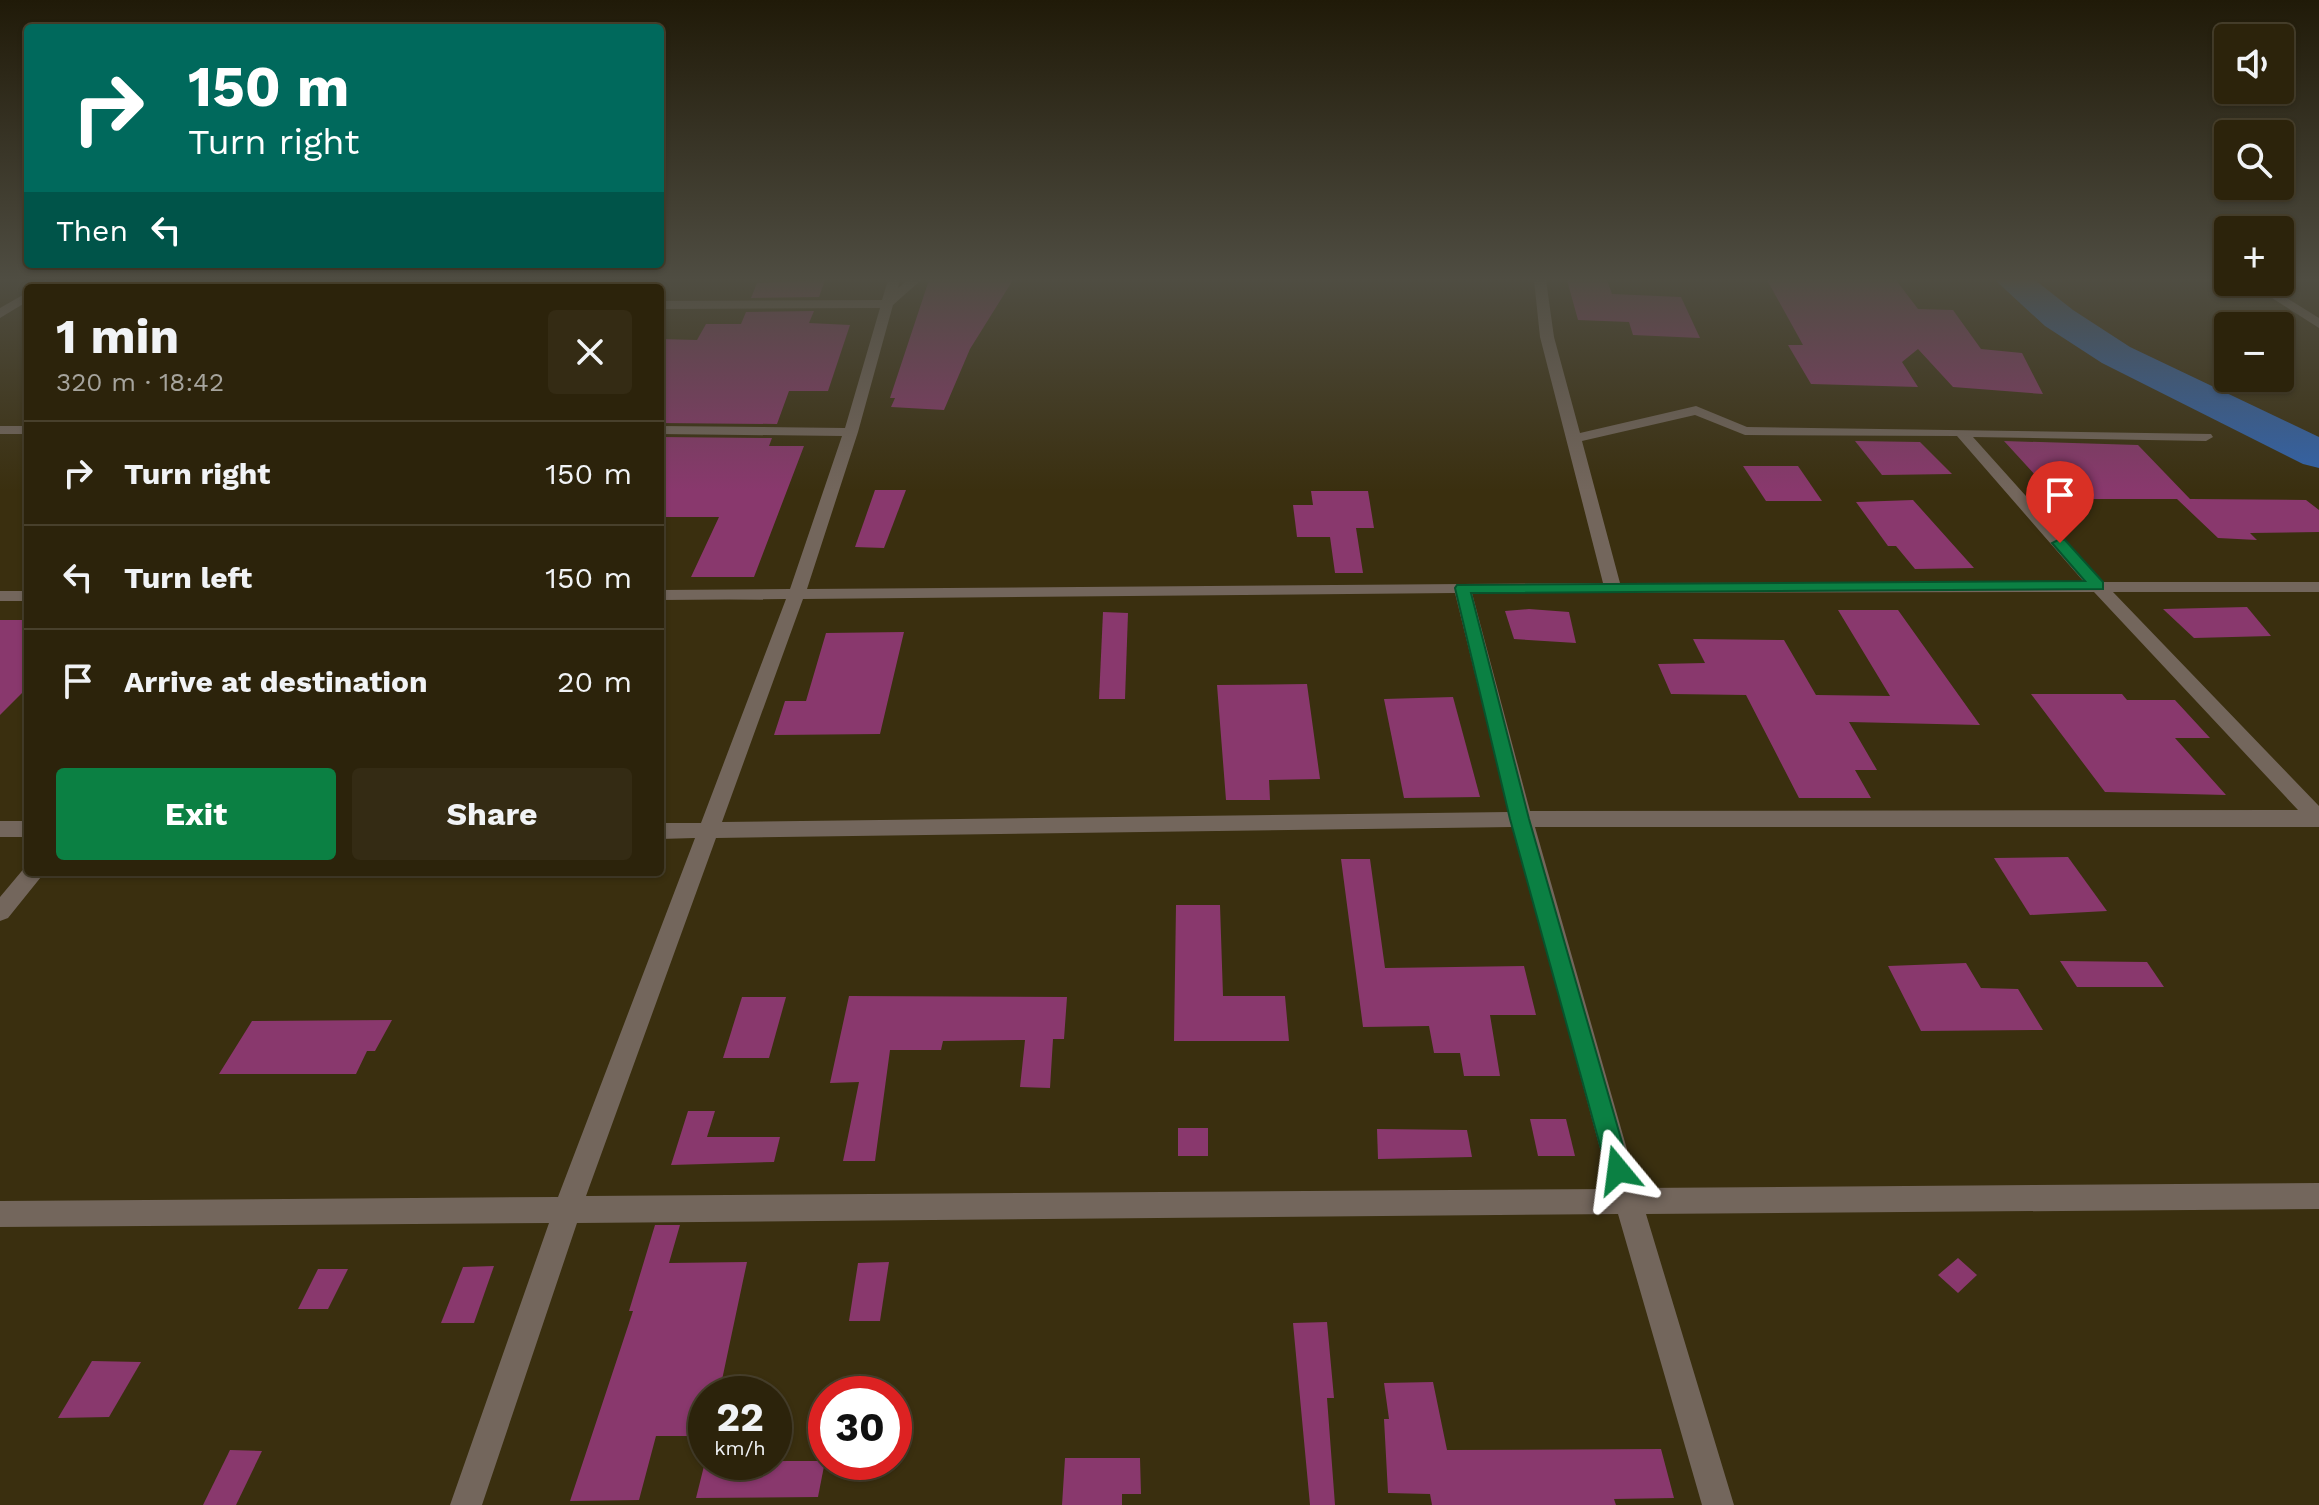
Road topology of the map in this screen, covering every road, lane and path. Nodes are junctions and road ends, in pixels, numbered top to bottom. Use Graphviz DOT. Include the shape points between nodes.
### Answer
graph roads {
  1 [pos="874,350"];
  2 [pos="1550,350"];
  3 [pos="0,430"];
  4 [pos="24,430"];
  5 [pos="664,430"];
  6 [pos="851,432"];
  7 [pos="1961,432"];
  8 [pos="2206,437"];
  9 [pos="1573,439"];
  10 [pos="2097,586"];
  11 [pos="2319,587"];
  12 [pos="1462,588"];
  13 [pos="1613,588"];
  14 [pos="664,595"];
  15 [pos="796,595"];
  16 [pos="0,596"];
  17 [pos="24,596"];
  18 [pos="2319,818"];
  19 [pos="1519,819"];
  20 [pos="0,829"];
  21 [pos="24,829"];
  22 [pos="664,831"];
  23 [pos="706,832"];
  24 [pos="31,876"];
  25 [pos="0,912"];
  26 [pos="2319,1196"];
  27 [pos="1626,1199"];
  28 [pos="567,1210"];
  29 [pos="0,1214"];
  30 [pos="466,1505"];
  31 [pos="1718,1505"];
  1 -- 6 [label="street"];
  2 -- 9 [label="street"];
  3 -- 4 [label="street"];
  5 -- 6 [label="street"];
  6 -- 15 [label="street"];
  7 -- 8 [label="street"];
  7 -- 9 [label="street" via="1745,431 1696,410"];
  7 -- 10 [label="street"];
  9 -- 13 [label="street"];
  10 -- 11 [label="street"];
  10 -- 13 [label="street"];
  10 -- 18 [label="street"];
  12 -- 13 [label="street"];
  12 -- 15 [label="street"];
  12 -- 19 [label="street"];
  14 -- 15 [label="street"];
  15 -- 23 [label="street"];
  16 -- 17 [label="street"];
  18 -- 19 [label="street"];
  19 -- 23 [label="street"];
  19 -- 27 [label="street"];
  20 -- 21 [label="street"];
  22 -- 23 [label="street"];
  23 -- 28 [label="street"];
  24 -- 25 [label="street"];
  26 -- 27 [label="street"];
  27 -- 28 [label="street"];
  27 -- 31 [label="street"];
  28 -- 29 [label="street"];
  28 -- 30 [label="street"];
}
